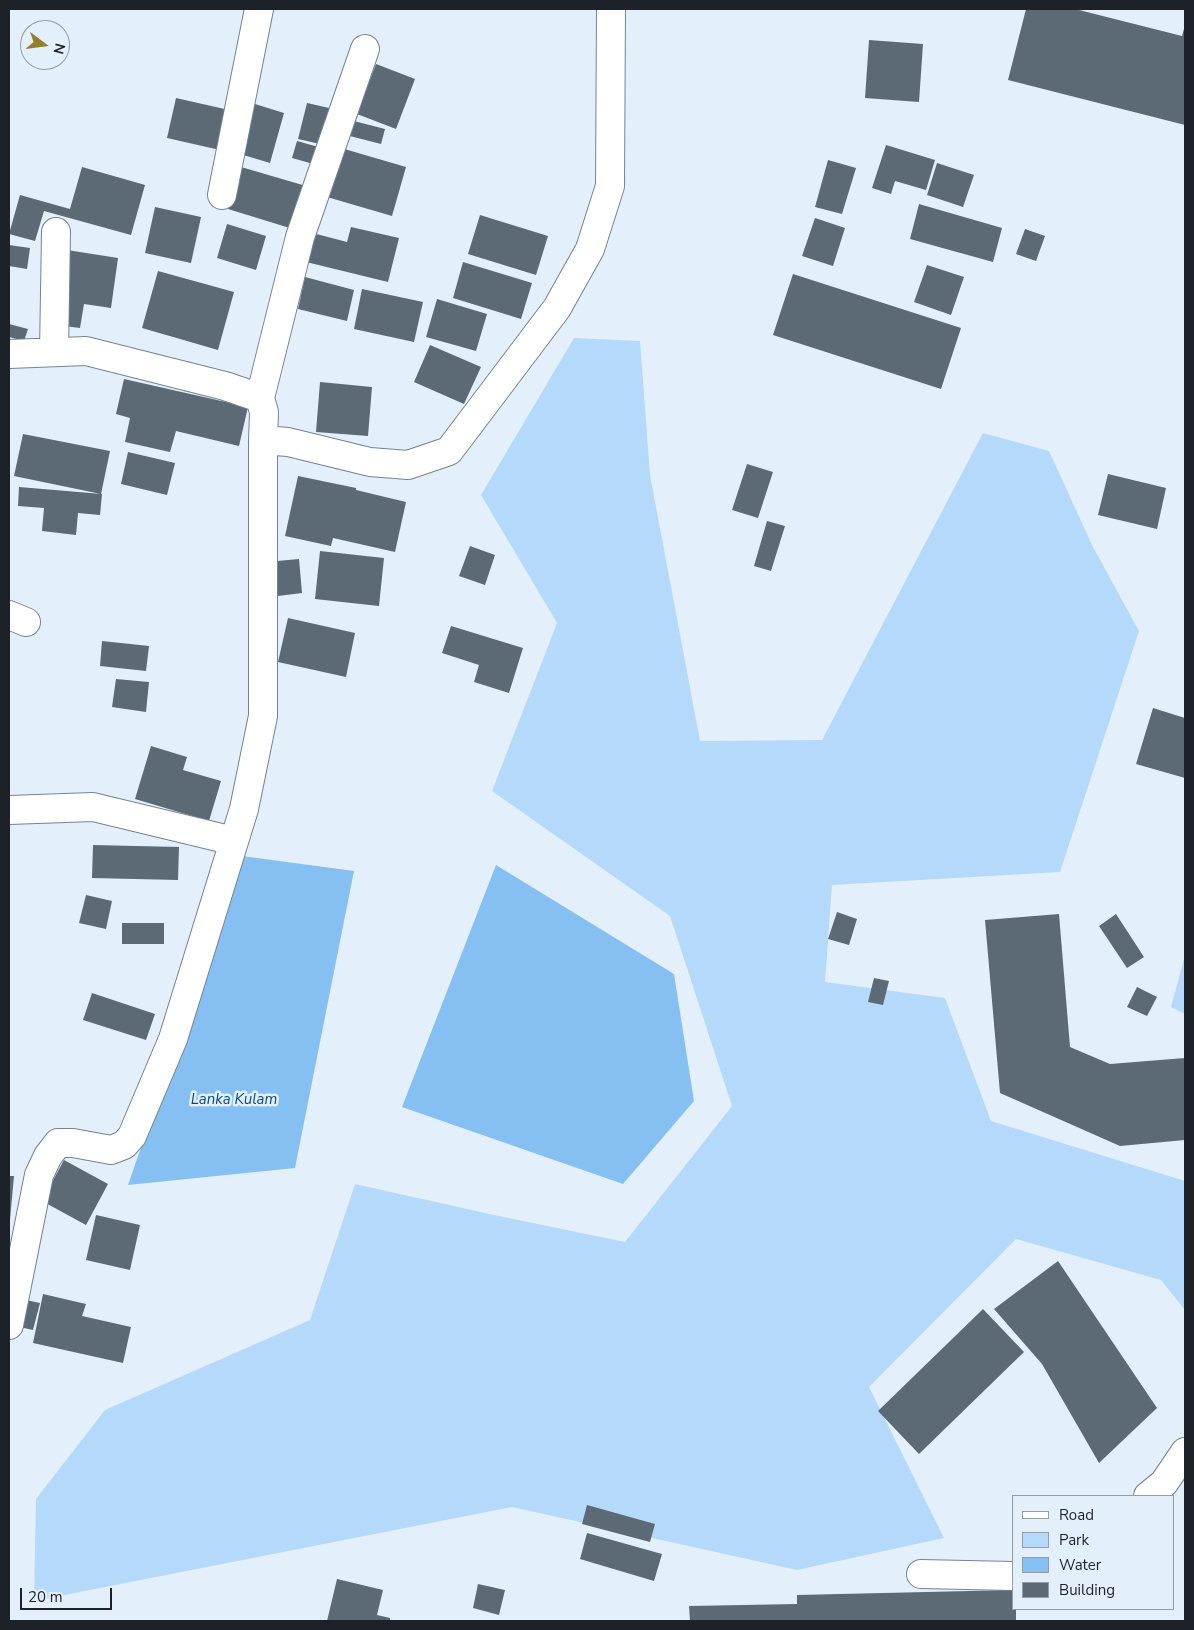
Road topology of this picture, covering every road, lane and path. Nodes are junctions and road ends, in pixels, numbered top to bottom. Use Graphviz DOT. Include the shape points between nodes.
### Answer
graph roads {
  1 [pos="259,9"];
  2 [pos="612,9"];
  3 [pos="365,49"];
  4 [pos="222,195"];
  5 [pos="56,232"];
  6 [pos="54,352"];
  7 [pos="9,354"];
  8 [pos="260,398"];
  9 [pos="263,440"];
  10 [pos="9,810"];
  11 [pos="234,841"];
  12 [pos="9,1325"];
  13 [pos="1185,1452"];
  14 [pos="1149,1495"];
  15 [pos="920,1574"];
  16 [pos="1012,1576"];
  1 -- 4 [label="street"];
  2 -- 9 [label="street" via="610,186 590,249 557,308 450,451 408,465 370,462 288,442"];
  3 -- 8 [label="street" via="300,237"];
  5 -- 6 [label="street"];
  6 -- 7 [label="street"];
  6 -- 8 [label="street" via="86,351"];
  8 -- 9 [label="street" via="264,412"];
  9 -- 11 [label="street" via="263,716 244,809"];
  10 -- 11 [label="street" via="93,807"];
  11 -- 12 [label="street" via="173,1039 132,1136 124,1145 111,1150 73,1143 58,1144 45,1162 39,1175"];
  13 -- 14 [label="street" via="1164,1483"];
  15 -- 16 [label="street"];
}
